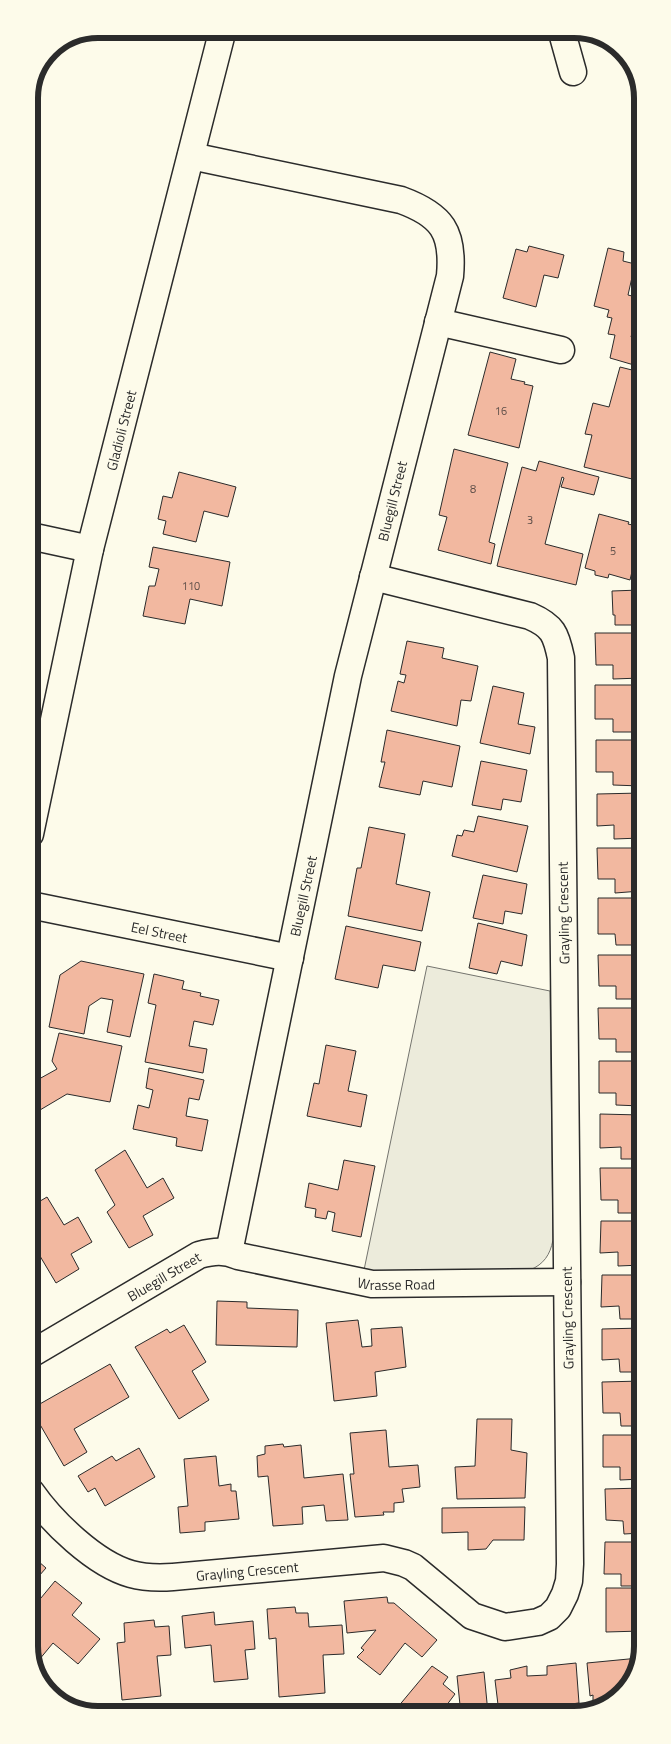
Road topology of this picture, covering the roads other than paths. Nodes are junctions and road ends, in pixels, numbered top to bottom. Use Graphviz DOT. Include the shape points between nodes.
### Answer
graph roads {
  1 [pos="221,38"];
  2 [pos="563,38"];
  3 [pos="572,72"];
  4 [pos="192,156"];
  5 [pos="438,322"];
  6 [pos="560,350"];
  7 [pos="38,538"];
  8 [pos="90,549"];
  9 [pos="373,577"];
  10 [pos="38,796"];
  11 [pos="38,907"];
  12 [pos="290,958"];
  13 [pos="229,1252"];
  14 [pos="567,1282"];
  15 [pos="38,1350"];
  16 [pos="38,1502"];
  1 -- 4 [label="street, Gladioli Street"];
  2 -- 3 [label="street"];
  4 -- 5 [label="street, Bluegill Street" via="401,200 433,215 450,242 452,257"];
  4 -- 8 [label="street, Gladioli Street"];
  5 -- 6 [label="street"];
  5 -- 9 [label="street, Bluegill Street"];
  7 -- 8 [label="street"];
  8 -- 10 [label="street, Gladioli Street"];
  9 -- 12 [label="street, Bluegill Street" via="348,676"];
  9 -- 14 [label="street, Grayling Crescent" via="530,616 544,621 557,639 561,658"];
  11 -- 12 [label="street, Eel Street"];
  12 -- 13 [label="street, Bluegill Street"];
  13 -- 14 [label="street, Wrasse Road" via="372,1284"];
  13 -- 15 [label="street, Bluegill Street" via="213,1251 200,1255"];
  14 -- 16 [label="street, Grayling Crescent" via="569,1581 558,1608 538,1622 505,1627 472,1616 413,1567 384,1558 173,1577 151,1578 130,1574 101,1561"];
}
